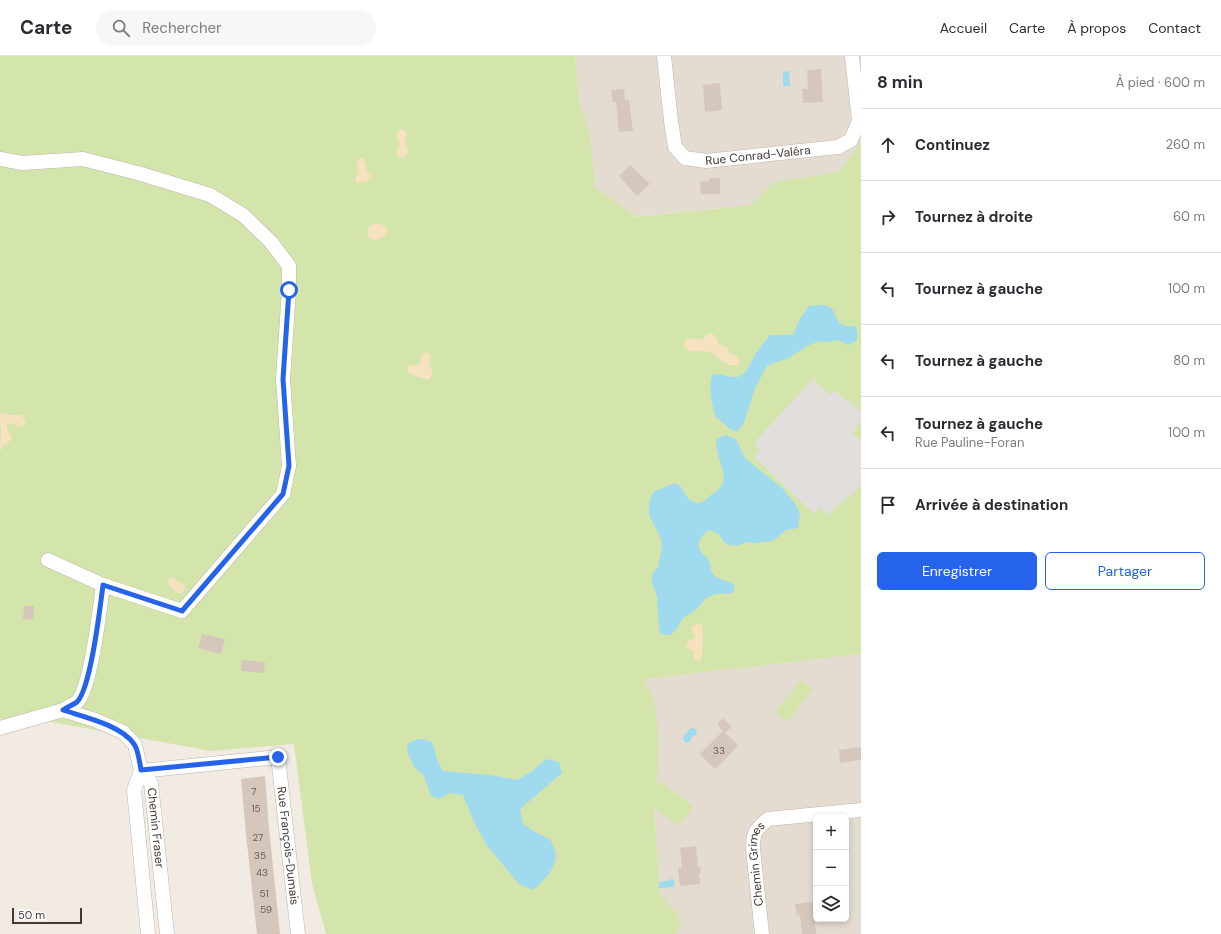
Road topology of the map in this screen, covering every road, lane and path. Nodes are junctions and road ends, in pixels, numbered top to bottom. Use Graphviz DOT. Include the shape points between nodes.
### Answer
graph roads {
  1 [pos="664,56"];
  2 [pos="852,56"];
  3 [pos="0,159"];
  4 [pos="48,560"];
  5 [pos="103,585"];
  6 [pos="63,710"];
  7 [pos="0,728"];
  8 [pos="141,770"];
  9 [pos="861,810"];
  10 [pos="148,934"];
  11 [pos="167,934"];
  12 [pos="298,934"];
  13 [pos="762,934"];
  1 -- 2 [label="street, Rue Conrad-Valéra" via="675,147 685,158 706,161 838,147 851,140 859,121"];
  3 -- 5 [label="street" via="22,163 83,159 210,196 243,215 271,242 289,266 283,379 289,466 283,494 182,611"];
  4 -- 5 [label="street"];
  5 -- 6 [label="street" via="90,669 77,702"];
  6 -- 7 [label="street"];
  6 -- 8 [label="street" via="123,732 135,744"];
  8 -- 10 [label="street, Chemin Fraser" via="134,790"];
  8 -- 11 [label="street, Chemin Fraser" via="151,783"];
  8 -- 12 [label="street, Rue François-Dumais" via="278,757"];
  9 -- 13 [label="street, Chemin Grimes" via="768,819 760,826 753,836 753,849"];
}
